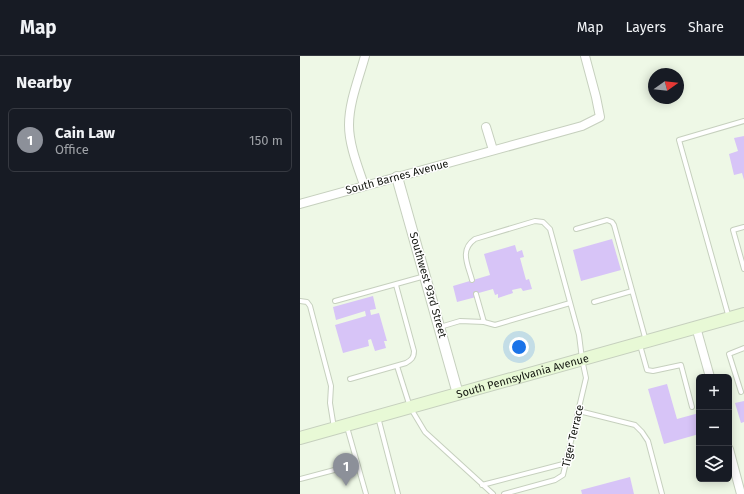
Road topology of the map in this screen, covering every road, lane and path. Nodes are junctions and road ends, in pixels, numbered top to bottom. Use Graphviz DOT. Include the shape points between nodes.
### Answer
graph roads {
  1 [pos="364,56"];
  2 [pos="585,56"];
  3 [pos="744,121"];
  4 [pos="486,127"];
  5 [pos="494,150"];
  6 [pos="397,177"];
  7 [pos="364,185"];
  8 [pos="300,204"];
  9 [pos="744,227"];
  10 [pos="576,229"];
  11 [pos="743,258"];
  12 [pos="744,269"];
  13 [pos="426,276"];
  14 [pos="472,280"];
  15 [pos="396,285"];
  16 [pos="632,291"];
  17 [pos="476,294"];
  18 [pos="300,301"];
  19 [pos="335,301"];
  20 [pos="594,302"];
  21 [pos="570,303"];
  22 [pos="744,314"];
  23 [pos="729,318"];
  24 [pos="484,322"];
  25 [pos="440,326"];
  26 [pos="696,327"];
  27 [pos="642,342"];
  28 [pos="744,348"];
  29 [pos="582,359"];
  30 [pos="397,366"];
  31 [pos="709,374"];
  32 [pos="350,379"];
  33 [pos="741,392"];
  34 [pos="458,394"];
  35 [pos="410,407"];
  36 [pos="692,407"];
  37 [pos="579,411"];
  38 [pos="377,416"];
  39 [pos="347,425"];
  40 [pos="334,428"];
  41 [pos="300,438"];
  42 [pos="732,460"];
  43 [pos="566,463"];
  44 [pos="357,464"];
  45 [pos="300,479"];
  46 [pos="482,485"];
  47 [pos="366,494"];
  48 [pos="398,494"];
  49 [pos="493,494"];
  50 [pos="504,494"];
  51 [pos="662,494"];
  52 [pos="741,494"];
  1 -- 7 [label="street" via="349,127"];
  2 -- 5 [label="street, South Barnes Avenue" via="600,117 582,126"];
  3 -- 23 [label="lane" via="679,140"];
  4 -- 5 [label="street"];
  5 -- 6 [label="street, South Barnes Avenue"];
  6 -- 7 [label="street, South Barnes Avenue"];
  6 -- 13 [label="street, Southwest 93rd Street"];
  7 -- 8 [label="street, South Barnes Avenue"];
  9 -- 11 [label="lane" via="733,230"];
  10 -- 16 [label="lane" via="607,220 612,222"];
  11 -- 12 [label="lane"];
  13 -- 15 [label="lane"];
  13 -- 25 [label="street, Southwest 93rd Street"];
  14 -- 21 [label="lane, Tiger Terrace" via="465,253 470,242 540,221 550,229"];
  15 -- 19 [label="lane"];
  15 -- 30 [label="lane" via="414,351 411,360"];
  16 -- 20 [label="lane"];
  16 -- 27 [label="lane"];
  17 -- 24 [label="lane"];
  18 -- 40 [label="lane" via="307,302 310,306 331,386 330,403"];
  21 -- 24 [label="lane" via="495,325"];
  21 -- 29 [label="lane, Tiger Terrace" via="579,335"];
  22 -- 23 [label="main road, South Pennsylvania Avenue"];
  23 -- 26 [label="main road, South Pennsylvania Avenue"];
  24 -- 25 [label="lane" via="460,320"];
  25 -- 34 [label="street, Southwest 93rd Street"];
  26 -- 27 [label="main road, South Pennsylvania Avenue"];
  26 -- 31 [label="street"];
  27 -- 29 [label="main road, South Pennsylvania Avenue"];
  27 -- 36 [label="lane" via="647,370 681,365"];
  28 -- 33 [label="lane" via="729,354"];
  29 -- 34 [label="main road, South Pennsylvania Avenue"];
  29 -- 37 [label="lane, Tiger Terrace" via="586,378"];
  30 -- 32 [label="lane"];
  30 -- 35 [label="lane"];
  34 -- 35 [label="main road, South Pennsylvania Avenue"];
  35 -- 38 [label="main road, South Pennsylvania Avenue"];
  35 -- 46 [label="lane" via="425,432"];
  37 -- 43 [label="lane, Tiger Terrace"];
  37 -- 51 [label="lane" via="635,425 648,440"];
  38 -- 39 [label="main road, South Pennsylvania Avenue"];
  38 -- 48 [label="lane"];
  39 -- 40 [label="main road, South Pennsylvania Avenue"];
  39 -- 44 [label="lane"];
  40 -- 41 [label="main road, South Pennsylvania Avenue"];
  42 -- 52 [label="street"];
  43 -- 46 [label="lane"];
  43 -- 50 [label="lane, Tiger Terrace" via="563,475 559,478"];
  44 -- 45 [label="lane"];
  44 -- 47 [label="lane"];
  46 -- 49 [label="lane"];
}
